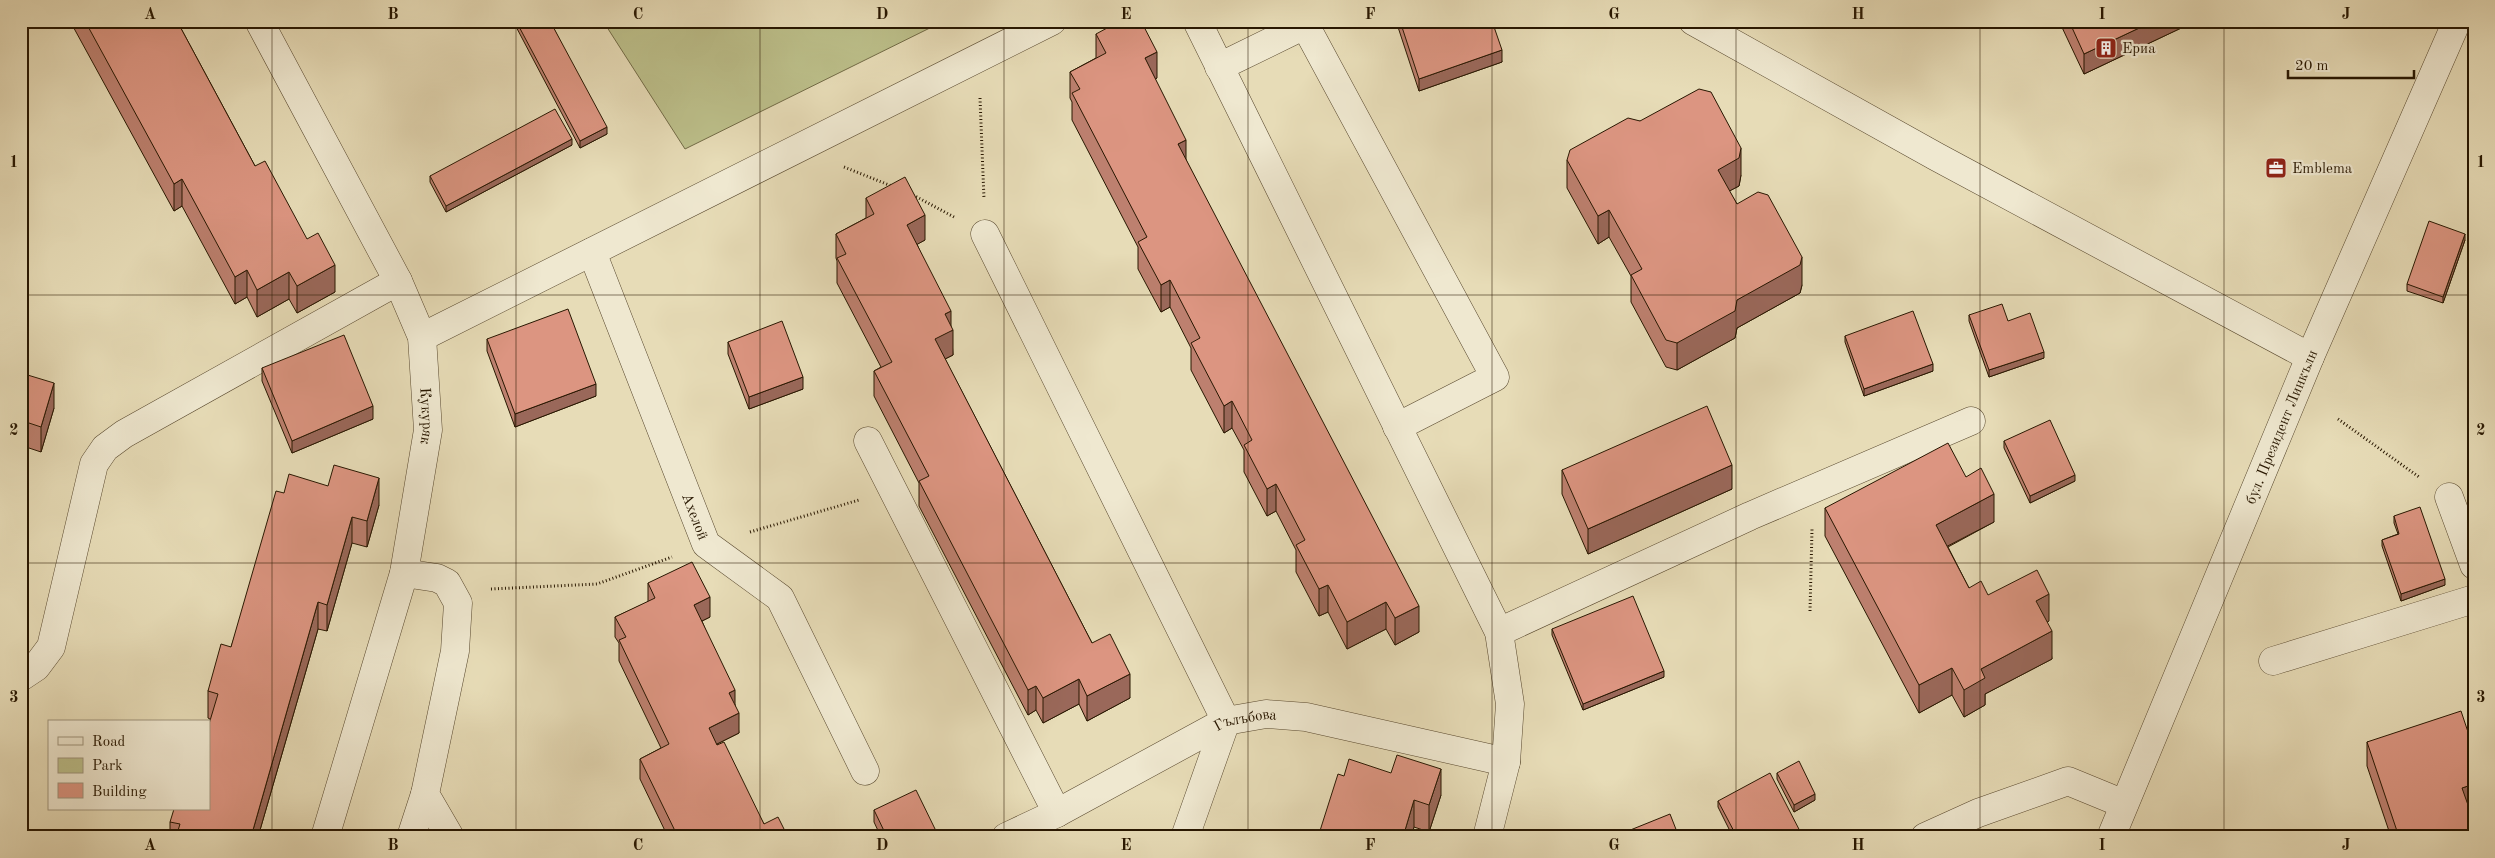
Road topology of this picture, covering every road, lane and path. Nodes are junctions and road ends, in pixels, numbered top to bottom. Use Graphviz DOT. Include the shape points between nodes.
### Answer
graph roads {
  1 [pos="259,21"];
  2 [pos="1052,21"];
  3 [pos="1197,21"];
  4 [pos="1693,21"];
  5 [pos="2457,21"];
  6 [pos="978,58"];
  7 [pos="1219,67"];
  8 [pos="797,149"];
  9 [pos="899,188"];
  10 [pos="908,192"];
  11 [pos="985,234"];
  12 [pos="592,252"];
  13 [pos="398,281"];
  14 [pos="422,337"];
  15 [pos="2310,357"];
  16 [pos="2338,419"];
  17 [pos="1971,420"];
  18 [pos="1397,427"];
  19 [pos="868,441"];
  20 [pos="1813,489"];
  21 [pos="893,490"];
  22 [pos="2448,497"];
  23 [pos="706,544"];
  24 [pos="2474,565"];
  25 [pos="404,573"];
  26 [pos="453,590"];
  27 [pos="2474,599"];
  28 [pos="1810,611"];
  29 [pos="1499,632"];
  30 [pos="2273,661"];
  31 [pos="21,677"];
  32 [pos="1226,721"];
  33 [pos="1506,762"];
  34 [pos="865,771"];
  35 [pos="425,794"];
  36 [pos="2124,804"];
  37 [pos="1056,813"];
  38 [pos="325,837"];
  39 [pos="411,837"];
  40 [pos="450,837"];
  41 [pos="1006,837"];
  42 [pos="1185,837"];
  43 [pos="1487,837"];
  44 [pos="1925,837"];
  45 [pos="2111,837"];
  1 -- 13 [label="street, Кукуряк"];
  2 -- 6 [label="street"];
  3 -- 7 [label="street"];
  4 -- 15 [label="street" via="1937,157"];
  5 -- 15 [label="street, бул. Президент Линкълн"];
  6 -- 8 [label="street"];
  6 -- 11 [label="path"];
  7 -- 18 [label="street"];
  7 -- 18 [label="street" via="1306,25 1495,378"];
  8 -- 9 [label="path"];
  8 -- 12 [label="street"];
  10 -- 11 [label="path"];
  11 -- 32 [label="street"];
  12 -- 14 [label="street"];
  12 -- 23 [label="street, Ахелой"];
  13 -- 14 [label="street, Кукуряк"];
  13 -- 31 [label="street" via="124,434 105,448 94,464 51,647 36,667"];
  14 -- 25 [label="street, Кукуряк" via="428,430"];
  15 -- 36 [label="street, бул. Президент Линкълн"];
  16 -- 22 [label="path"];
  17 -- 20 [label="street"];
  18 -- 29 [label="street"];
  19 -- 21 [label="street"];
  20 -- 28 [label="path"];
  20 -- 29 [label="street"];
  21 -- 23 [label="path"];
  21 -- 37 [label="street"];
  22 -- 24 [label="street"];
  23 -- 26 [label="path" via="597,584"];
  23 -- 34 [label="street, Ахелой" via="780,598"];
  25 -- 26 [label="street" via="437,578"];
  25 -- 38 [label="street, Кукуряк"];
  26 -- 35 [label="street" via="458,603 456,651"];
  27 -- 30 [label="street"];
  29 -- 33 [label="street" via="1510,704"];
  32 -- 33 [label="street, Гълъбова" via="1266,714 1306,717"];
  32 -- 37 [label="street, Гълъбова"];
  32 -- 42 [label="street"];
  33 -- 43 [label="street"];
  35 -- 39 [label="street"];
  35 -- 40 [label="street"];
  36 -- 44 [label="street" via="2068,780 1978,813"];
  36 -- 45 [label="street, бул. Президент Линкълн"];
  37 -- 41 [label="street, Гълъбова"];
}
